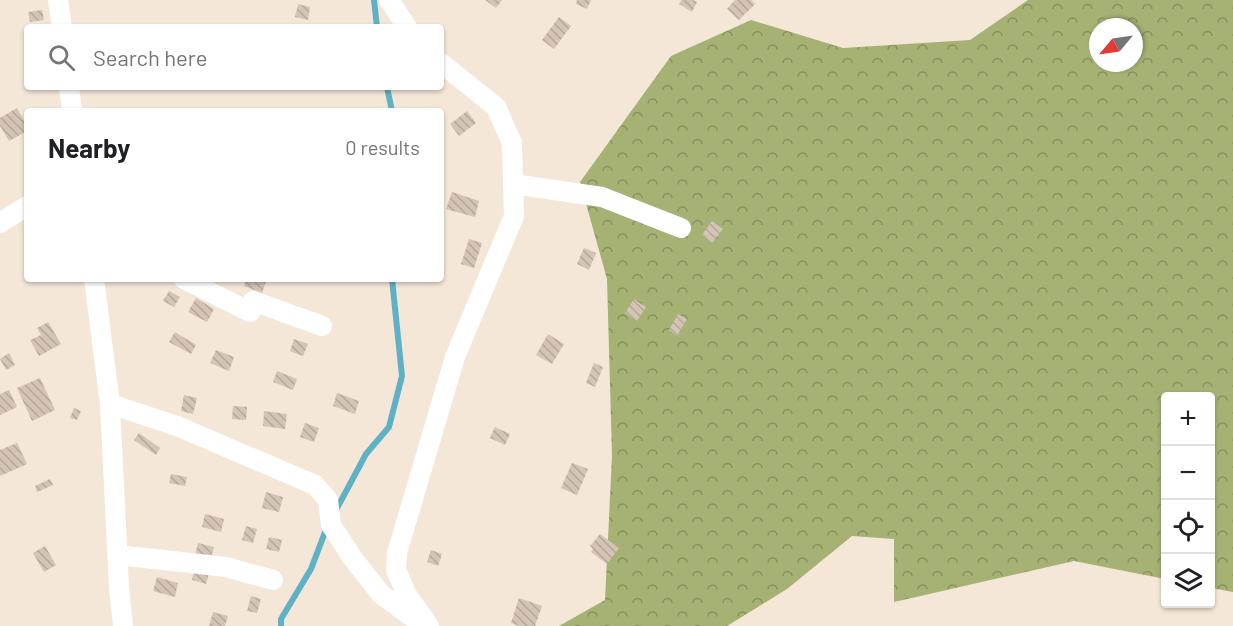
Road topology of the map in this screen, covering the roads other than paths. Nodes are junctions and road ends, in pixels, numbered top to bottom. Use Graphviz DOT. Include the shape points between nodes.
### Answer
graph roads {
  1 [pos="58,0"];
  2 [pos="388,0"];
  3 [pos="62,24"];
  4 [pos="405,24"];
  5 [pos="444,65"];
  6 [pos="69,90"];
  7 [pos="72,108"];
  8 [pos="513,184"];
  9 [pos="24,208"];
  10 [pos="0,224"];
  11 [pos="681,228"];
  12 [pos="94,282"];
  13 [pos="190,282"];
  14 [pos="322,326"];
  15 [pos="110,405"];
  16 [pos="118,555"];
  17 [pos="273,580"];
  18 [pos="123,626"];
  19 [pos="424,626"];
  20 [pos="429,626"];
  1 -- 3 [label="street"];
  2 -- 4 [label="street"];
  5 -- 8 [label="street" via="496,107 512,143"];
  6 -- 7 [label="street"];
  8 -- 11 [label="street" via="602,197"];
  8 -- 20 [label="street" via="514,216 455,357 397,553 396,570 407,595"];
  9 -- 10 [label="street"];
  12 -- 15 [label="street"];
  13 -- 14 [label="street" via="250,312 253,302"];
  15 -- 16 [label="street"];
  15 -- 19 [label="street" via="177,426 315,485 328,500 331,525 354,560 381,594"];
  16 -- 17 [label="street" via="226,567"];
  16 -- 18 [label="street"];
}
